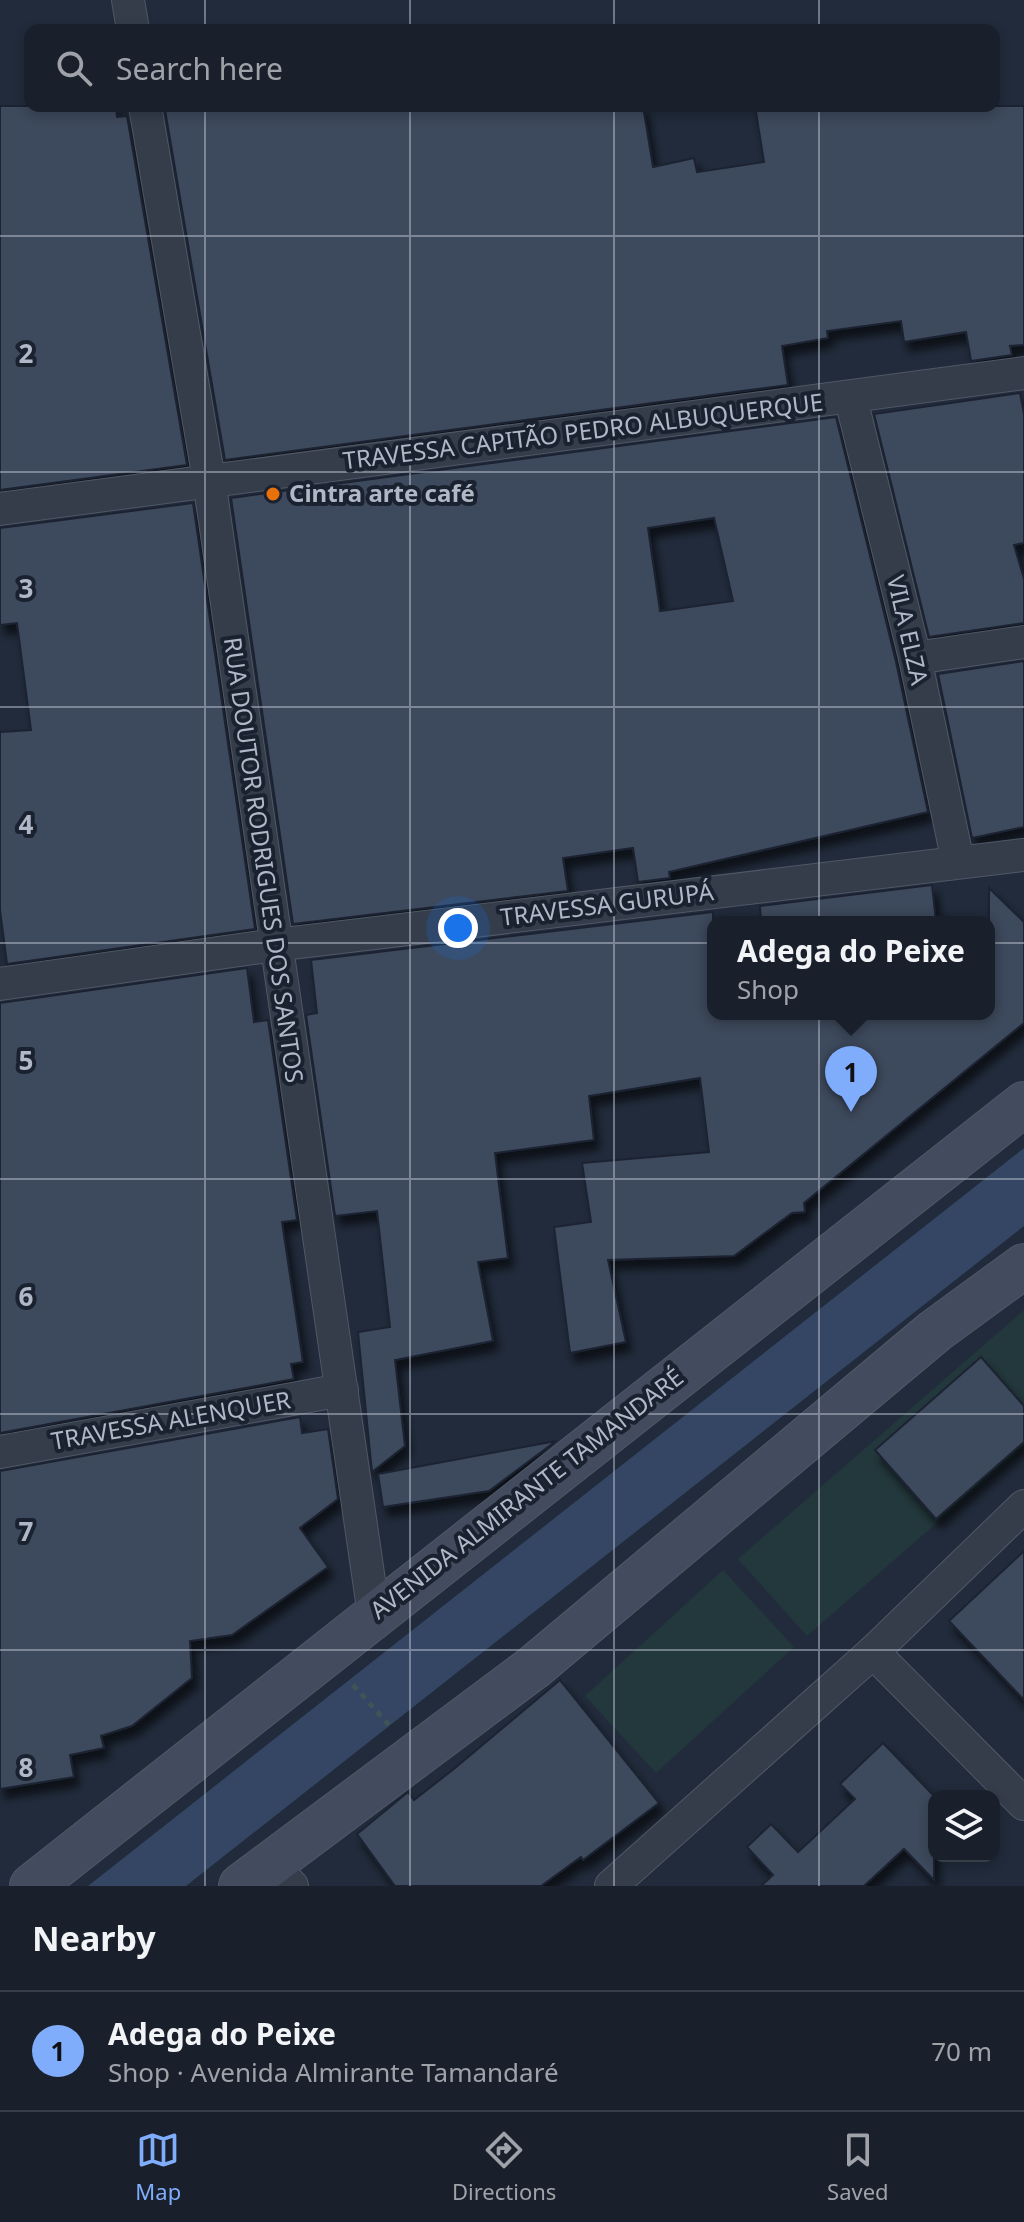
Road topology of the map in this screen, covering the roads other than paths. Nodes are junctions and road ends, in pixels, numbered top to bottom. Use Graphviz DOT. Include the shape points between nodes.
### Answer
graph roads {
  1 [pos="128,0"];
  2 [pos="132,24"];
  3 [pos="146,112"];
  4 [pos="1024,373"];
  5 [pos="851,399"];
  6 [pos="209,480"];
  7 [pos="0,509"];
  8 [pos="1024,642"];
  9 [pos="915,658"];
  10 [pos="1024,855"];
  11 [pos="958,862"];
  12 [pos="275,945"];
  13 [pos="0,984"];
  14 [pos="1024,1104"];
  15 [pos="1024,1266"];
  16 [pos="342,1390"];
  17 [pos="0,1452"];
  18 [pos="1024,1506"];
  19 [pos="374,1615"];
  20 [pos="873,1652"];
  21 [pos="1024,1804"];
  22 [pos="268,1878"];
  23 [pos="32,1886"];
  24 [pos="611,1886"];
  1 -- 2 [label="street"];
  3 -- 6 [label="street, RUA DOUTOR RODRIGUES DOS SANTOS"];
  4 -- 5 [label="street, TRAVESSA CAPITÃO PEDRO ALBUQUERQUE"];
  5 -- 6 [label="street, TRAVESSA CAPITÃO PEDRO ALBUQUERQUE"];
  5 -- 9 [label="street, VILA ELZA"];
  6 -- 7 [label="street, TRAVESSA CAPITÃO PEDRO ALBUQUERQUE"];
  6 -- 12 [label="street, RUA DOUTOR RODRIGUES DOS SANTOS"];
  8 -- 9 [label="street"];
  9 -- 11 [label="street, VILA ELZA"];
  10 -- 11 [label="street, TRAVESSA GURUPÁ"];
  11 -- 12 [label="street, TRAVESSA GURUPÁ"];
  12 -- 13 [label="street, TRAVESSA GURUPÁ"];
  12 -- 16 [label="street, RUA DOUTOR RODRIGUES DOS SANTOS"];
  14 -- 19 [label="main road, AVENIDA ALMIRANTE TAMANDARÉ"];
  15 -- 22 [label="main road" via="935,1331 534,1667"];
  16 -- 17 [label="street, TRAVESSA ALENQUER"];
  16 -- 19 [label="street, RUA DOUTOR RODRIGUES DOS SANTOS"];
  18 -- 20 [label="street"];
  19 -- 23 [label="main road, AVENIDA ALMIRANTE TAMANDARÉ"];
  20 -- 21 [label="street"];
  20 -- 24 [label="street"];
}
